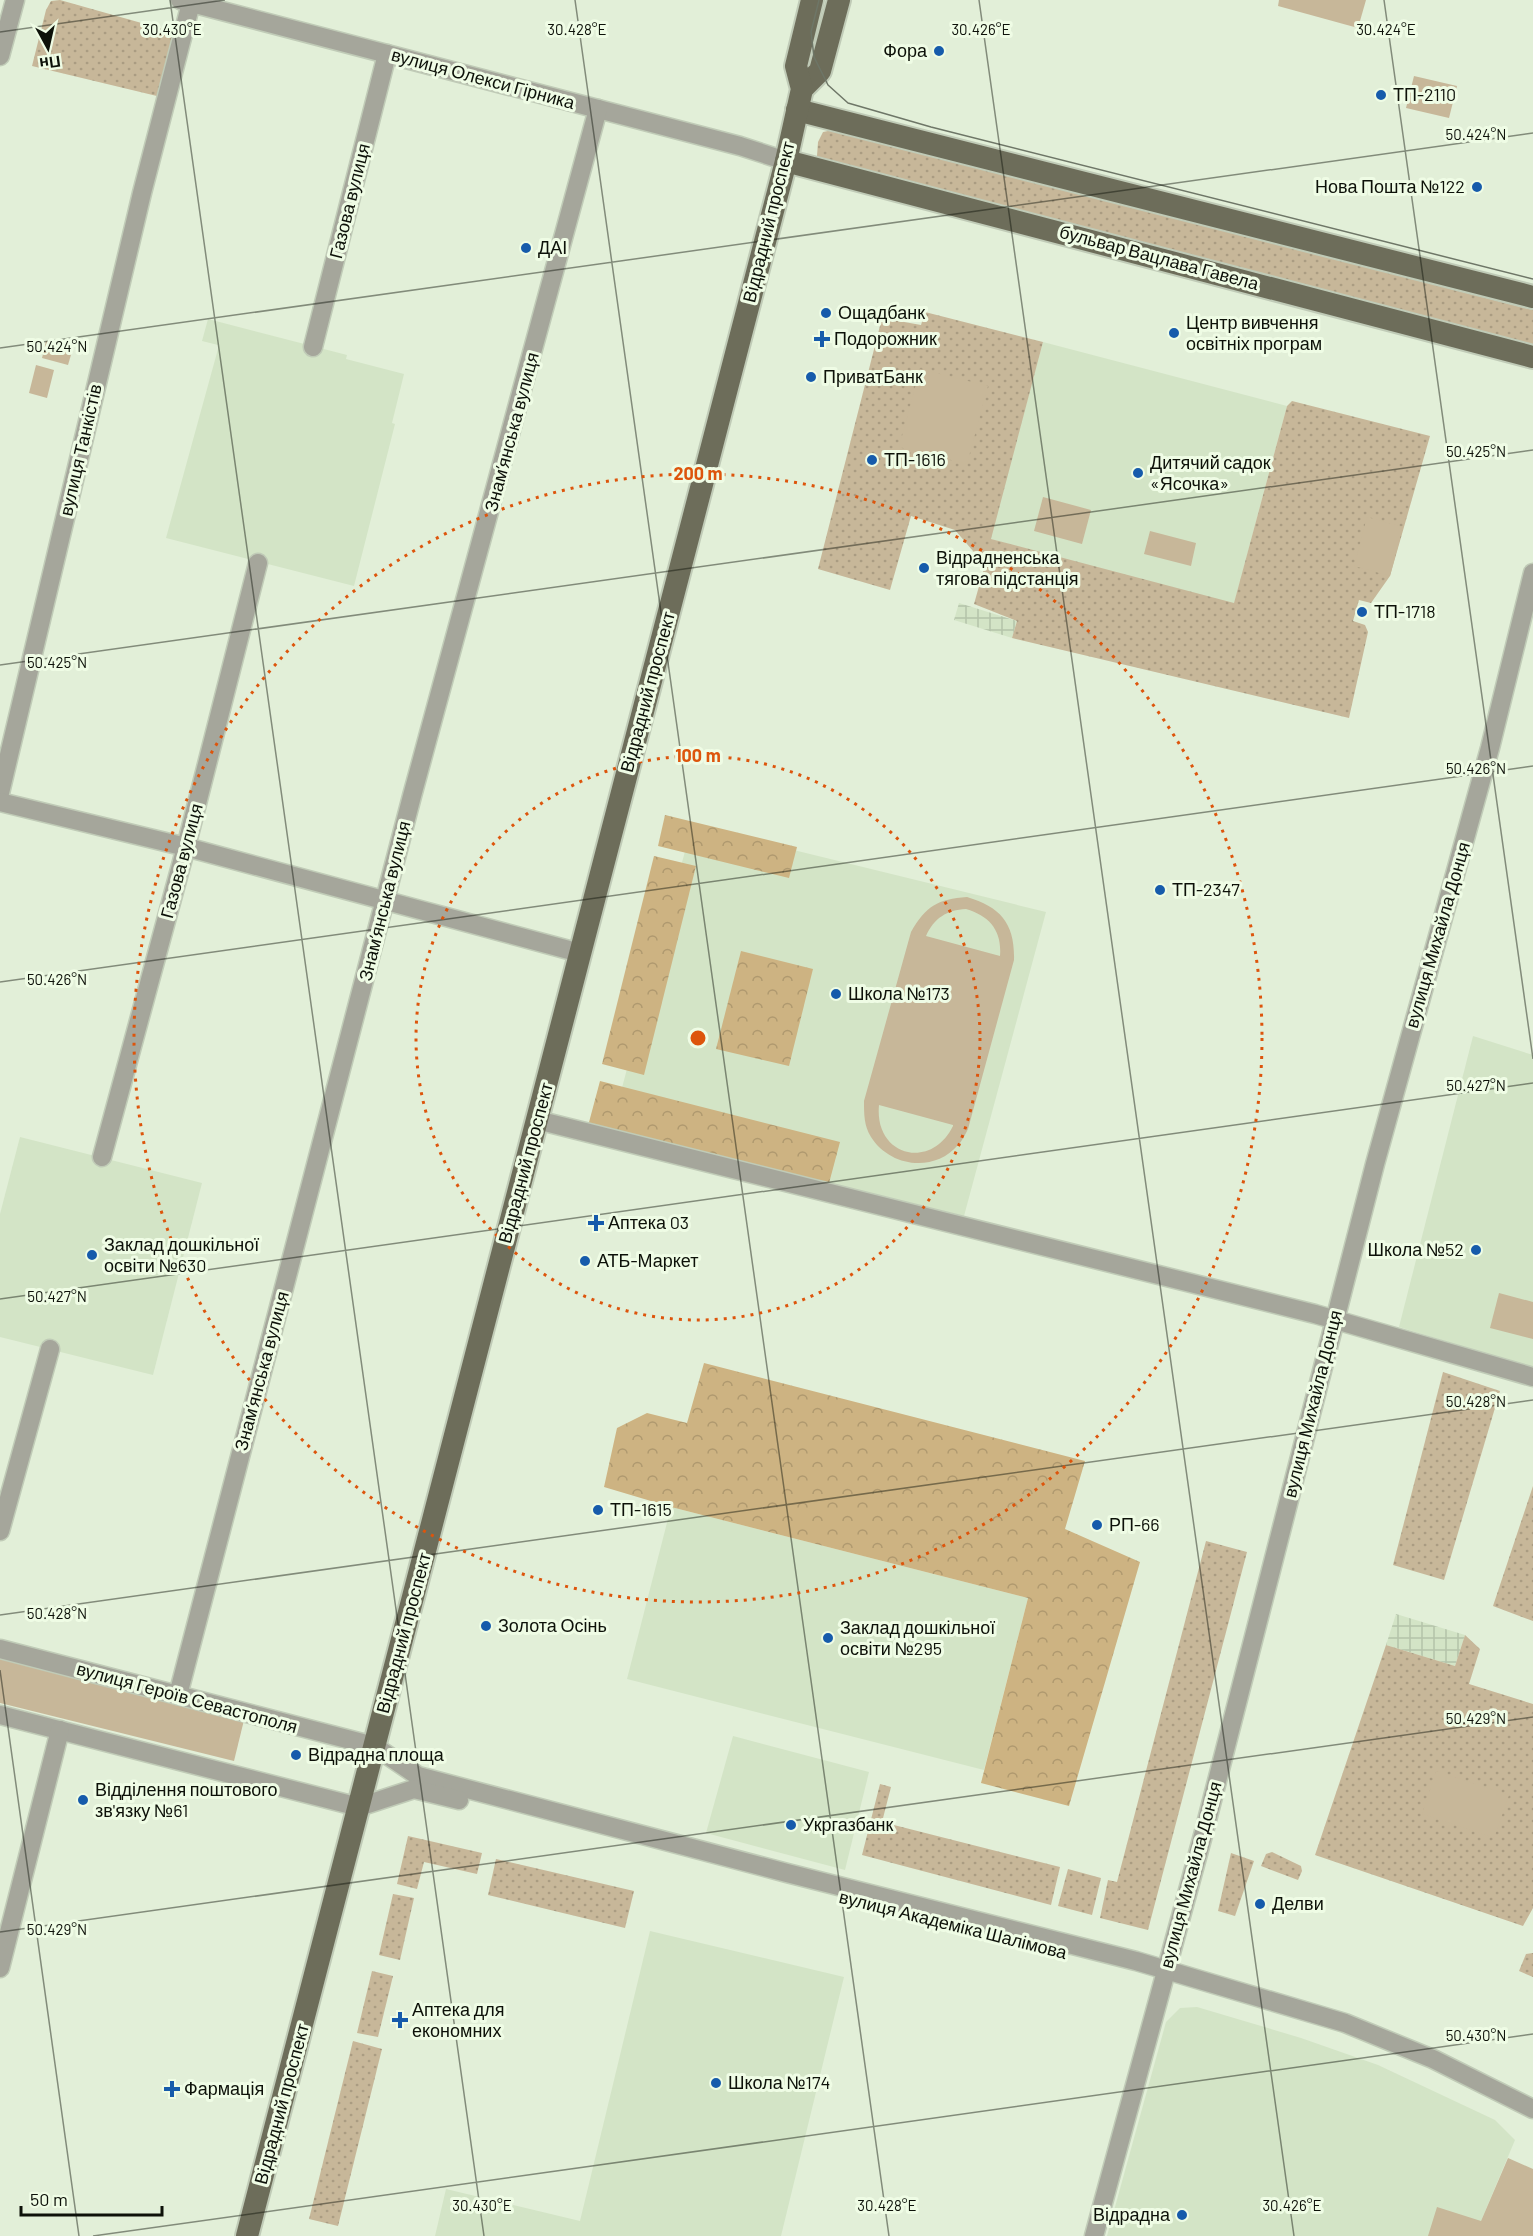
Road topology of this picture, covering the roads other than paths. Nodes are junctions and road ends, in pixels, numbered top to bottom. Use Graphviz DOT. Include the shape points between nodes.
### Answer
graph roads {
  1 [pos="15,0"];
  2 [pos="812,0"];
  3 [pos="839,0"];
  4 [pos="185,1"];
  5 [pos="387,54"];
  6 [pos="0,56"];
  7 [pos="800,99"];
  8 [pos="598,109"];
  9 [pos="786,161"];
  10 [pos="1533,297"];
  11 [pos="313,347"];
  12 [pos="1533,357"];
  13 [pos="258,563"];
  14 [pos="1533,573"];
  15 [pos="0,793"];
  16 [pos="0,801"];
  17 [pos="186,847"];
  18 [pos="386,900"];
  19 [pos="580,953"];
  20 [pos="537,1120"];
  21 [pos="102,1157"];
  22 [pos="1335,1319"];
  23 [pos="50,1349"];
  24 [pos="1533,1377"];
  25 [pos="0,1531"];
  26 [pos="0,1649"];
  27 [pos="178,1695"];
  28 [pos="0,1715"];
  29 [pos="60,1730"];
  30 [pos="374,1746"];
  31 [pos="359,1807"];
  32 [pos="0,1968"];
  33 [pos="1164,1975"];
  34 [pos="1533,2109"];
  35 [pos="1533,2120"];
  36 [pos="247,2236"];
  37 [pos="1094,2236"];
  1 -- 6 [label="street"];
  2 -- 7 [label="main road, Відрадний проспект" via="796,66"];
  3 -- 7 [label="main road, Відрадний проспект" via="820,71"];
  4 -- 5 [label="street, вулиця Олекси Гірника"];
  4 -- 15 [label="street, вулиця Танкістів"];
  5 -- 8 [label="street, вулиця Олекси Гірника"];
  5 -- 11 [label="street, Газова вулиця"];
  7 -- 9 [label="main road, Відрадний проспект"];
  7 -- 10 [label="main road"];
  8 -- 9 [label="street, вулиця Олекси Гірника"];
  8 -- 18 [label="street, Знамʼянська вулиця"];
  9 -- 12 [label="main road, бульвар Вацлава Гавела"];
  9 -- 19 [label="main road, Відрадний проспект"];
  13 -- 17 [label="street, Газова вулиця"];
  14 -- 22 [label="street, вулиця Михайла Донця" via="1490,748"];
  16 -- 17 [label="street"];
  17 -- 18 [label="street"];
  17 -- 21 [label="street, Газова вулиця"];
  18 -- 19 [label="street"];
  18 -- 27 [label="street, Знамʼянська вулиця"];
  19 -- 20 [label="main road, Відрадний проспект"];
  20 -- 22 [label="street"];
  20 -- 30 [label="main road, Відрадний проспект"];
  22 -- 24 [label="street"];
  22 -- 33 [label="street, вулиця Михайла Донця"];
  23 -- 25 [label="street"];
  26 -- 27 [label="street, вулиця Героїв Севастополя"];
  27 -- 30 [label="street, вулиця Героїв Севастополя"];
  28 -- 29 [label="street"];
  29 -- 31 [label="street"];
  29 -- 32 [label="street"];
  30 -- 31 [label="main road, Відрадний проспект"];
  30 -- 33 [label="street, вулиця Академіка Шалімова" via="418,1776"];
  31 -- 33 [label="street, вулиця Академіка Шалімова" via="414,1789"];
  31 -- 36 [label="main road, Відрадний проспект"];
  33 -- 34 [label="street, вулиця Академіка Шалімова" via="1345,2023 1442,2063"];
  33 -- 35 [label="street, вулиця Академіка Шалімова" via="1344,2031 1428,2067"];
  33 -- 37 [label="street, вулиця Михайла Донця"];
}
